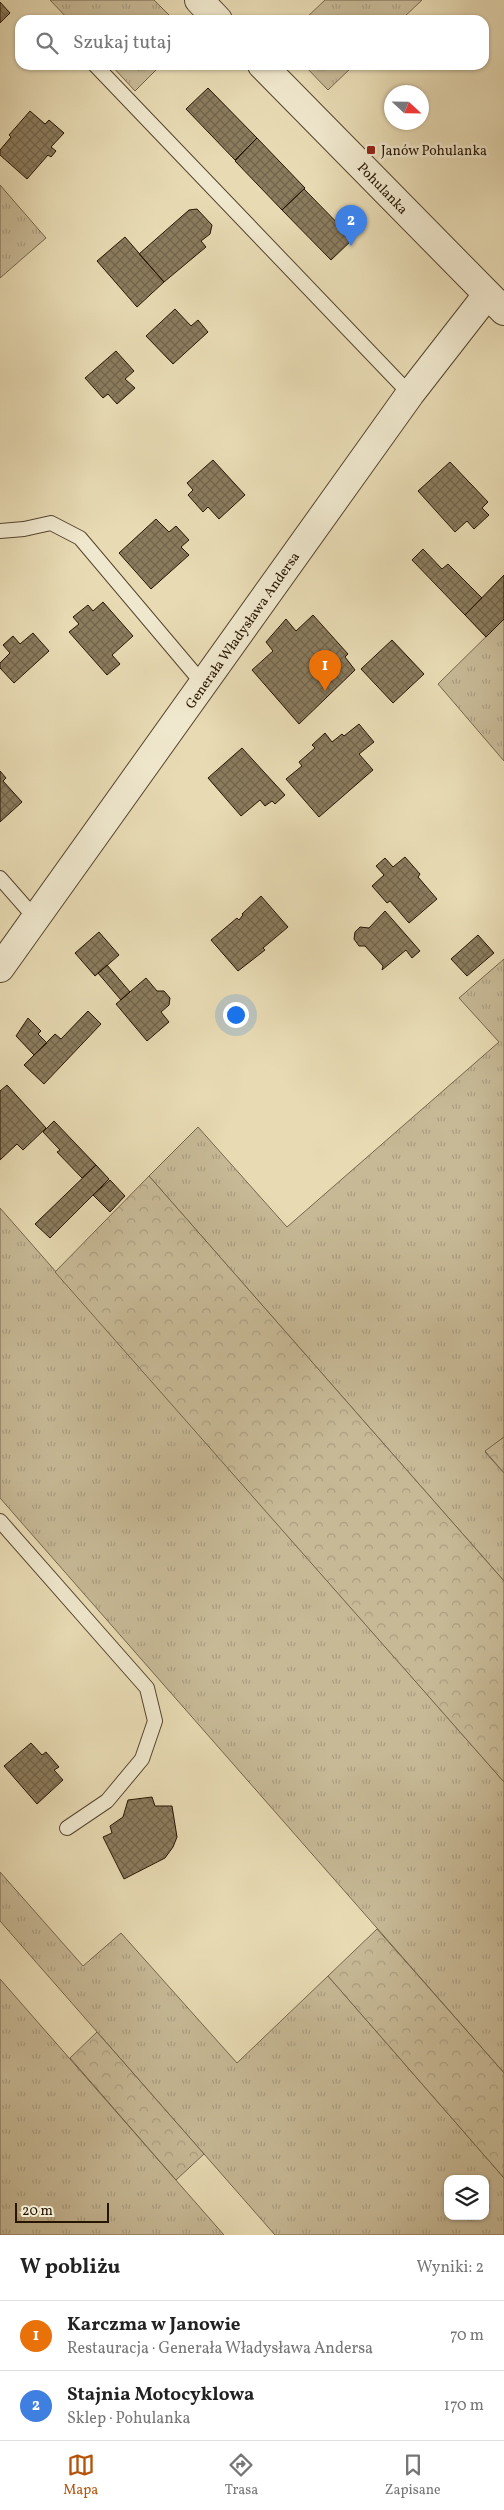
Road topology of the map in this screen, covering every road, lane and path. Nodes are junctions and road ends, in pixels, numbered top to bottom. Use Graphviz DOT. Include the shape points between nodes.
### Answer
graph roads {
  1 [pos="199,0"];
  2 [pos="213,15"];
  3 [pos="101,70"];
  4 [pos="267,70"];
  5 [pos="495,303"];
  6 [pos="410,394"];
  7 [pos="0,531"];
  8 [pos="204,684"];
  9 [pos="0,878"];
  10 [pos="36,919"];
  11 [pos="0,968"];
  12 [pos="0,1521"];
  13 [pos="68,1828"];
  1 -- 2 [label="street"];
  3 -- 6 [label="lane"];
  4 -- 5 [label="street, Pohulanka"];
  5 -- 6 [label="street, Generała Władysława Andersa"];
  6 -- 8 [label="street, Generała Władysława Andersa"];
  7 -- 8 [label="lane" via="51,523 80,538"];
  8 -- 10 [label="street, Generała Władysława Andersa"];
  9 -- 10 [label="lane"];
  10 -- 11 [label="street, Generała Władysława Andersa"];
  12 -- 13 [label="lane" via="147,1688 155,1721 142,1759 107,1801"];
}
